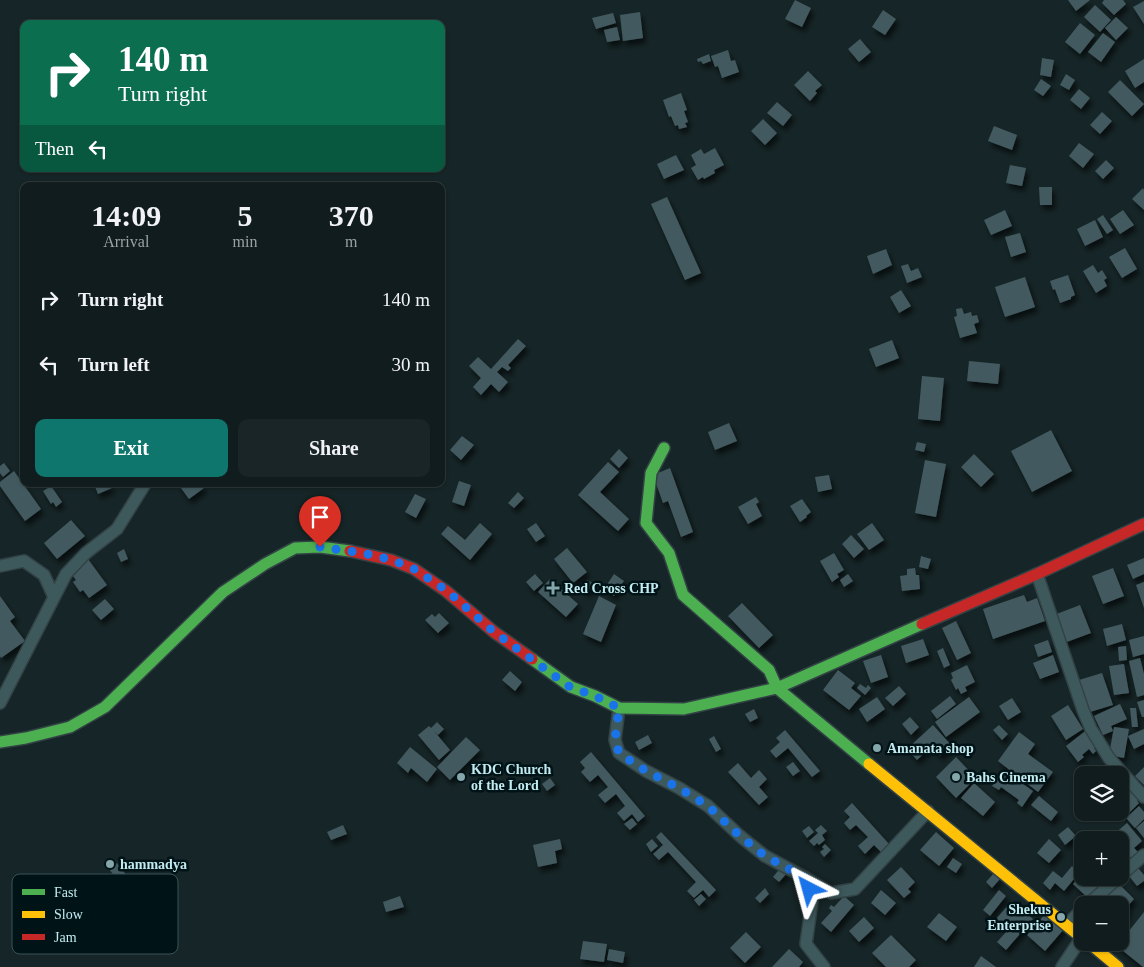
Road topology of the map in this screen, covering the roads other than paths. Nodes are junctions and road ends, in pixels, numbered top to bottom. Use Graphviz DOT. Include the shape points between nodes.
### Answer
graph roads {
  1 [pos="664,448"];
  2 [pos="143,487"];
  3 [pos="1143,527"];
  4 [pos="0,566"];
  5 [pos="1037,574"];
  6 [pos="54,597"];
  7 [pos="777,688"];
  8 [pos="0,703"];
  9 [pos="619,708"];
  10 [pos="0,742"];
  11 [pos="1144,796"];
  12 [pos="928,811"];
  13 [pos="1144,855"];
  14 [pos="1129,868"];
  15 [pos="806,878"];
  16 [pos="1109,886"];
  17 [pos="1097,896"];
  18 [pos="1074,918"];
  19 [pos="1067,925"];
  20 [pos="1074,931"];
  21 [pos="1074,950"];
  22 [pos="1099,951"];
  23 [pos="824,967"];
  24 [pos="1062,967"];
  25 [pos="1118,967"];
  1 -- 7 [label="main road" via="651,473 646,523 669,553 684,595 769,670"];
  2 -- 6 [label="street" via="118,529 86,553 66,574"];
  3 -- 5 [label="main road"];
  4 -- 6 [label="street" via="24,561 44,576"];
  5 -- 7 [label="main road"];
  5 -- 11 [label="street" via="1091,729 1109,758"];
  6 -- 8 [label="street"];
  7 -- 9 [label="main road" via="684,709"];
  7 -- 12 [label="main road"];
  9 -- 10 [label="main road" via="570,687 494,632 446,590 414,569 363,553 320,547 295,548 264,564 223,592 105,707 70,727"];
  9 -- 15 [label="street" via="615,740 619,753 708,806 765,856"];
  12 -- 15 [label="street" via="855,889 831,893"];
  12 -- 19 [label="main road"];
  13 -- 14 [label="street"];
  15 -- 23 [label="street" via="812,901 806,944"];
  16 -- 17 [label="street"];
  18 -- 19 [label="street"];
  19 -- 20 [label="main road"];
  21 -- 24 [label="street"];
  22 -- 25 [label="main road"];
}
